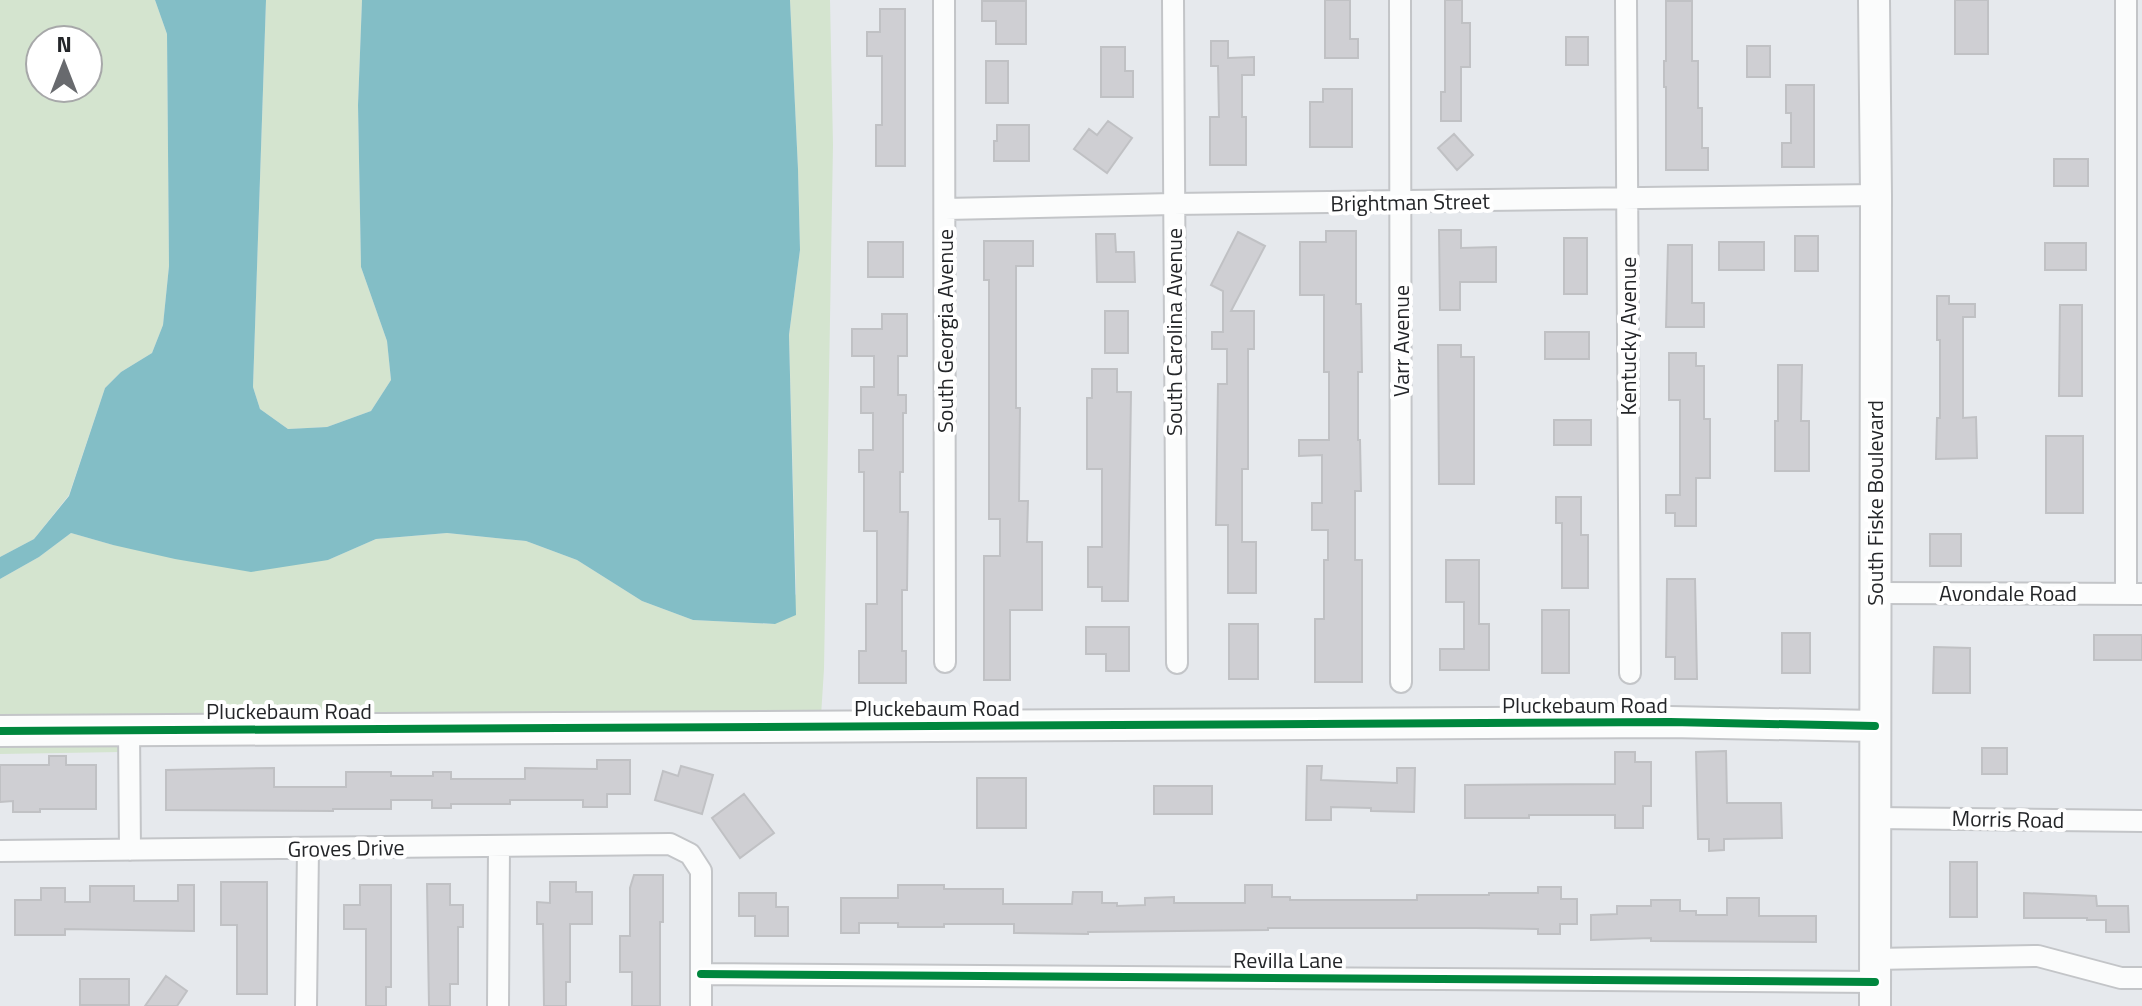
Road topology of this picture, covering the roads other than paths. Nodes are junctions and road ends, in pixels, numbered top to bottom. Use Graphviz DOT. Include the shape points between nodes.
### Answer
graph roads {
  1 [pos="944,0"];
  2 [pos="1173,0"];
  3 [pos="1400,0"];
  4 [pos="1626,0"];
  5 [pos="1874,0"];
  6 [pos="2126,0"];
  7 [pos="1876,195"];
  8 [pos="1627,200"];
  9 [pos="1401,203"];
  10 [pos="1173,204"];
  11 [pos="945,209"];
  12 [pos="2134,367"];
  13 [pos="1875,593"];
  14 [pos="2134,594"];
  15 [pos="945,662"];
  16 [pos="1177,663"];
  17 [pos="1630,673"];
  18 [pos="1401,682"];
  19 [pos="1875,726"];
  20 [pos="129,729"];
  21 [pos="0,731"];
  22 [pos="1875,818"];
  23 [pos="2142,821"];
  24 [pos="499,846"];
  25 [pos="308,849"];
  26 [pos="130,850"];
  27 [pos="0,851"];
  28 [pos="701,974"];
  29 [pos="2142,978"];
  30 [pos="1875,982"];
  31 [pos="306,1006"];
  32 [pos="498,1006"];
  33 [pos="701,1006"];
  1 -- 11 [label="street, South Georgia Avenue"];
  2 -- 10 [label="street, South Carolina Avenue"];
  3 -- 9 [label="street, Varr Avenue"];
  4 -- 8 [label="street, Kentucky Avenue"];
  5 -- 7 [label="street, South Fiske Boulevard"];
  6 -- 12 [label="street"];
  7 -- 8 [label="street, Brightman Street"];
  7 -- 13 [label="street, South Fiske Boulevard"];
  8 -- 9 [label="street, Brightman Street"];
  8 -- 17 [label="street, Kentucky Avenue"];
  9 -- 10 [label="street, Brightman Street"];
  9 -- 18 [label="street, Varr Avenue"];
  10 -- 11 [label="street, Brightman Street"];
  10 -- 16 [label="street, South Carolina Avenue"];
  11 -- 15 [label="street, South Georgia Avenue"];
  12 -- 14 [label="street"];
  13 -- 14 [label="street, Avondale Road"];
  13 -- 19 [label="street, South Fiske Boulevard"];
  19 -- 20 [label="street, Pluckebaum Road" via="1670,722"];
  19 -- 22 [label="street, South Fiske Boulevard"];
  20 -- 21 [label="street, Pluckebaum Road"];
  20 -- 26 [label="street"];
  22 -- 23 [label="street, Morris Road"];
  22 -- 30 [label="street, South Fiske Boulevard"];
  24 -- 25 [label="street, Groves Drive"];
  24 -- 28 [label="street, Groves Drive" via="670,844 690,854 701,871"];
  24 -- 32 [label="street"];
  25 -- 26 [label="street, Groves Drive"];
  25 -- 31 [label="street"];
  26 -- 27 [label="street, Groves Drive"];
  28 -- 30 [label="street, Revilla Lane"];
  28 -- 33 [label="street"];
  29 -- 30 [label="street, Revilla Lane" via="2121,978 2038,956"];
}
